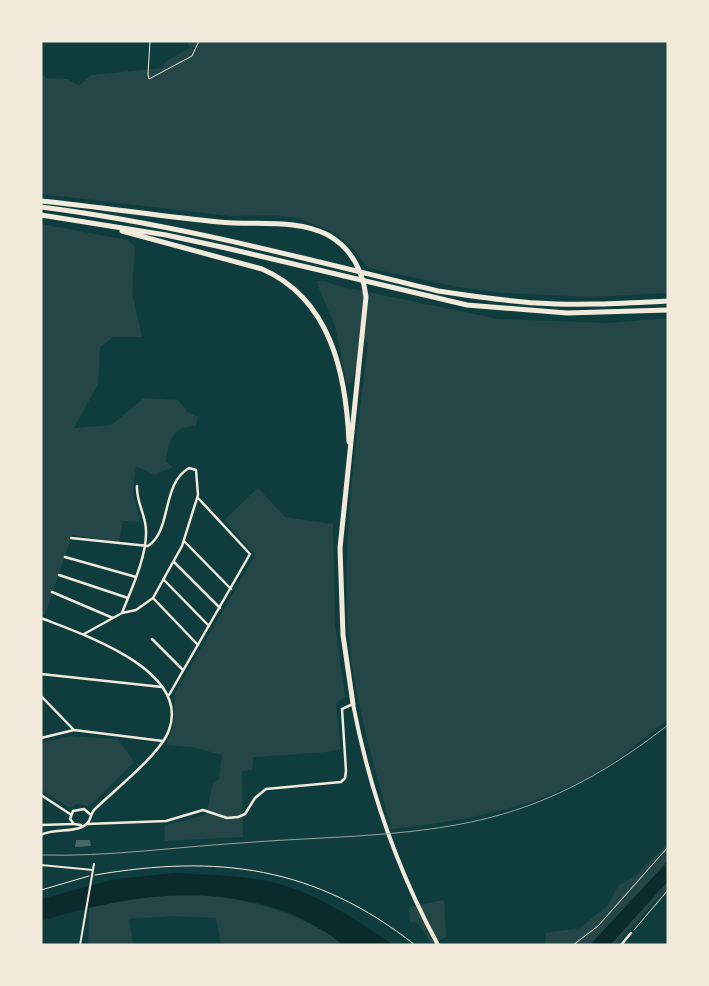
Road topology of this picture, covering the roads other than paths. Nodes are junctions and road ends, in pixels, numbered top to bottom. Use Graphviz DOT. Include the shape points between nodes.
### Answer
graph roads {
  1 [pos="41,200"];
  2 [pos="41,207"];
  3 [pos="41,215"];
  4 [pos="102,224"];
  5 [pos="668,301"];
  6 [pos="668,310"];
  7 [pos="349,454"];
  8 [pos="136,486"];
  9 [pos="198,498"];
  10 [pos="71,538"];
  11 [pos="184,541"];
  12 [pos="144,547"];
  13 [pos="65,557"];
  14 [pos="174,562"];
  15 [pos="60,575"];
  16 [pos="136,577"];
  17 [pos="164,580"];
  18 [pos="231,590"];
  19 [pos="52,592"];
  20 [pos="128,598"];
  21 [pos="153,598"];
  22 [pos="220,608"];
  23 [pos="122,613"];
  24 [pos="41,618"];
  25 [pos="113,618"];
  26 [pos="209,626"];
  27 [pos="84,634"];
  28 [pos="152,639"];
  29 [pos="198,645"];
  30 [pos="184,670"];
  31 [pos="41,674"];
  32 [pos="162,687"];
  33 [pos="169,695"];
  34 [pos="41,696"];
  35 [pos="353,704"];
  36 [pos="74,730"];
  37 [pos="41,738"];
  38 [pos="163,741"];
  39 [pos="41,795"];
  40 [pos="70,814"];
  41 [pos="90,815"];
  42 [pos="74,824"];
  43 [pos="86,824"];
  44 [pos="41,825"];
  45 [pos="81,825"];
  46 [pos="41,835"];
  47 [pos="94,864"];
  48 [pos="41,865"];
  49 [pos="93,871"];
  50 [pos="632,933"];
  51 [pos="80,945"];
  52 [pos="438,945"];
  53 [pos="621,945"];
  1 -- 7 [label="highway" via="219,222 301,226 334,239 352,256 365,287 366,308"];
  2 -- 5 [label="highway" via="185,230 469,296 567,304"];
  3 -- 4 [label="highway"];
  4 -- 6 [label="highway" via="226,248 467,305 568,313"];
  4 -- 7 [label="highway" via="262,268 298,291 317,314 338,361 348,416"];
  7 -- 35 [label="highway" via="340,572 343,635"];
  8 -- 12 [label="street" via="145,522"];
  9 -- 11 [label="street"];
  9 -- 12 [label="street" via="196,470 189,468 181,474 173,489 158,536"];
  9 -- 18 [label="street" via="250,554"];
  10 -- 12 [label="street"];
  11 -- 14 [label="street"];
  11 -- 18 [label="street"];
  12 -- 16 [label="street"];
  13 -- 16 [label="street"];
  14 -- 17 [label="street"];
  14 -- 22 [label="street"];
  15 -- 20 [label="street"];
  16 -- 20 [label="street"];
  17 -- 21 [label="street"];
  17 -- 26 [label="street"];
  18 -- 22 [label="street"];
  19 -- 25 [label="street"];
  20 -- 23 [label="street"];
  21 -- 23 [label="street" via="136,610"];
  21 -- 29 [label="street"];
  22 -- 26 [label="street"];
  23 -- 25 [label="street"];
  24 -- 27 [label="street"];
  25 -- 27 [label="street"];
  26 -- 29 [label="street"];
  27 -- 32 [label="street" via="139,665"];
  28 -- 30 [label="street"];
  29 -- 30 [label="street"];
  30 -- 33 [label="street"];
  31 -- 32 [label="street"];
  32 -- 33 [label="street"];
  33 -- 38 [label="street" via="171,723"];
  34 -- 36 [label="street"];
  35 -- 43 [label="street" via="342,709 346,771 343,781 266,789 255,798 245,814 238,817 226,818 203,810 166,820"];
  35 -- 52 [label="main road" via="385,826"];
  36 -- 37 [label="street"];
  36 -- 38 [label="street"];
  38 -- 41 [label="street"];
  39 -- 40 [label="street"];
  40 -- 41 [label="street" via="80,808"];
  40 -- 42 [label="street"];
  41 -- 43 [label="street"];
  42 -- 44 [label="street"];
  42 -- 45 [label="street"];
  43 -- 45 [label="street"];
  45 -- 46 [label="street" via="73,830 54,830"];
  47 -- 49 [label="street"];
  48 -- 49 [label="street"];
  49 -- 51 [label="street"];
  50 -- 53 [label="street"];
}
